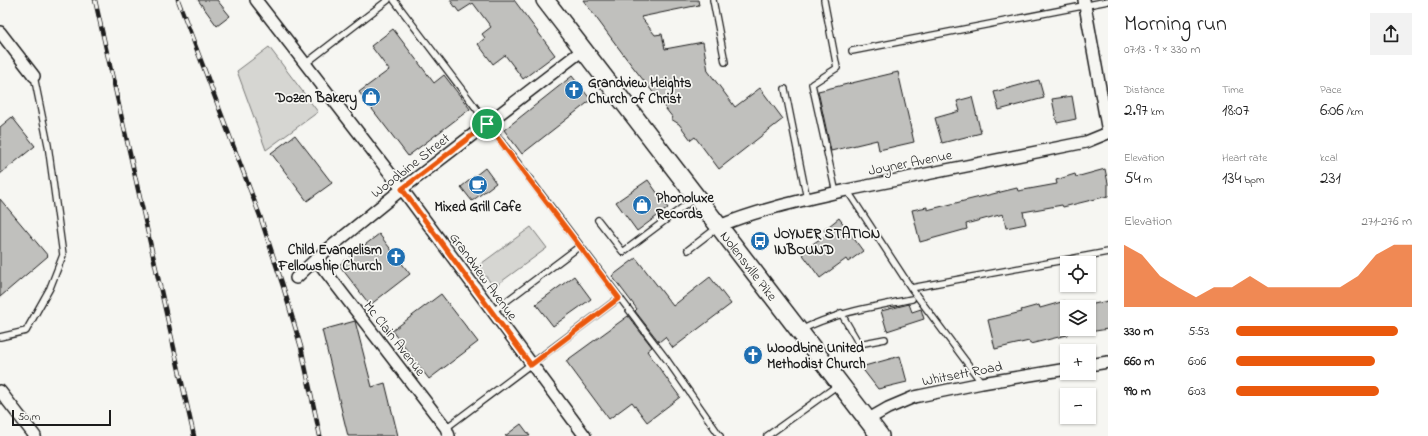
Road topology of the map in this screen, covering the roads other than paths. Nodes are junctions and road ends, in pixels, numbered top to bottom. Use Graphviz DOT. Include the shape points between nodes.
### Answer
graph roads {
  1 [pos="388,0"];
  2 [pos="394,0"];
  3 [pos="545,0"];
  4 [pos="713,0"];
  5 [pos="824,0"];
  6 [pos="258,1"];
  7 [pos="1108,1"];
  8 [pos="1084,3"];
  9 [pos="0,32"];
  10 [pos="584,50"];
  11 [pos="852,51"];
  12 [pos="725,62"];
  13 [pos="305,64"];
  14 [pos="34,76"];
  15 [pos="786,89"];
  16 [pos="487,124"];
  17 [pos="1108,132"];
  18 [pos="402,189"];
  19 [pos="847,190"];
  20 [pos="836,192"];
  21 [pos="697,197"];
  22 [pos="807,199"];
  23 [pos="598,220"];
  24 [pos="719,226"];
  25 [pos="580,246"];
  26 [pos="688,250"];
  27 [pos="1108,252"];
  28 [pos="316,259"];
  29 [pos="296,278"];
  30 [pos="911,288"];
  31 [pos="619,298"];
  32 [pos="912,299"];
  33 [pos="492,312"];
  34 [pos="841,314"];
  35 [pos="799,331"];
  36 [pos="0,337"];
  37 [pos="885,339"];
  38 [pos="1108,362"];
  39 [pos="1096,364"];
  40 [pos="531,365"];
  41 [pos="1060,370"];
  42 [pos="982,383"];
  43 [pos="840,384"];
  44 [pos="0,391"];
  45 [pos="874,431"];
  46 [pos="447,432"];
  47 [pos="33,435"];
  48 [pos="585,436"];
  49 [pos="720,436"];
  50 [pos="767,436"];
  1 -- 13 [label="lane"];
  2 -- 16 [label="lane"];
  3 -- 10 [label="main road, Nolensville Pike"];
  4 -- 12 [label="lane"];
  5 -- 20 [label="lane" via="837,68 812,84"];
  6 -- 13 [label="street, Grandview Avenue"];
  7 -- 8 [label="lane"];
  8 -- 11 [label="lane"];
  8 -- 17 [label="street"];
  9 -- 14 [label="street"];
  10 -- 16 [label="street, Woodbine Street"];
  10 -- 21 [label="main road, Nolensville Pike"];
  13 -- 18 [label="street, Grandview Avenue"];
  14 -- 36 [label="lane" via="48,145 63,255 50,288 26,330"];
  15 -- 22 [label="lane"];
  16 -- 18 [label="street, Woodbine Street"];
  16 -- 25 [label="lane"];
  17 -- 19 [label="street, Joyner Avenue" via="1086,142"];
  18 -- 28 [label="street, Woodbine Street"];
  18 -- 33 [label="street, Grandview Avenue"];
  19 -- 20 [label="street, Joyner Avenue"];
  19 -- 30 [label="lane"];
  20 -- 22 [label="street, Joyner Avenue"];
  21 -- 23 [label="lane" via="623,252"];
  21 -- 24 [label="main road, Nolensville Pike"];
  22 -- 24 [label="street, Joyner Avenue" via="740,217"];
  24 -- 26 [label="lane"];
  24 -- 35 [label="main road, Nolensville Pike"];
  25 -- 31 [label="lane"];
  25 -- 33 [label="lane"];
  27 -- 30 [label="lane"];
  28 -- 29 [label="street, Woodbine Street"];
  28 -- 46 [label="street, Mc Clain Avenue"];
  30 -- 42 [label="lane"];
  31 -- 40 [label="lane"];
  31 -- 49 [label="lane" via="667,360"];
  32 -- 34 [label="lane"];
  33 -- 40 [label="street, Grandview Avenue"];
  34 -- 35 [label="lane" via="819,320"];
  34 -- 37 [label="lane" via="859,344"];
  35 -- 43 [label="main road, Nolensville Pike"];
  38 -- 39 [label="street"];
  40 -- 46 [label="lane"];
  40 -- 48 [label="street, Grandview Avenue"];
  41 -- 42 [label="street, Whitsett Road"];
  42 -- 45 [label="street, Whitsett Road" via="914,398 888,408"];
  43 -- 45 [label="main road, Nolensville Pike"];
  43 -- 50 [label="lane"];
  44 -- 47 [label="street"];
}
